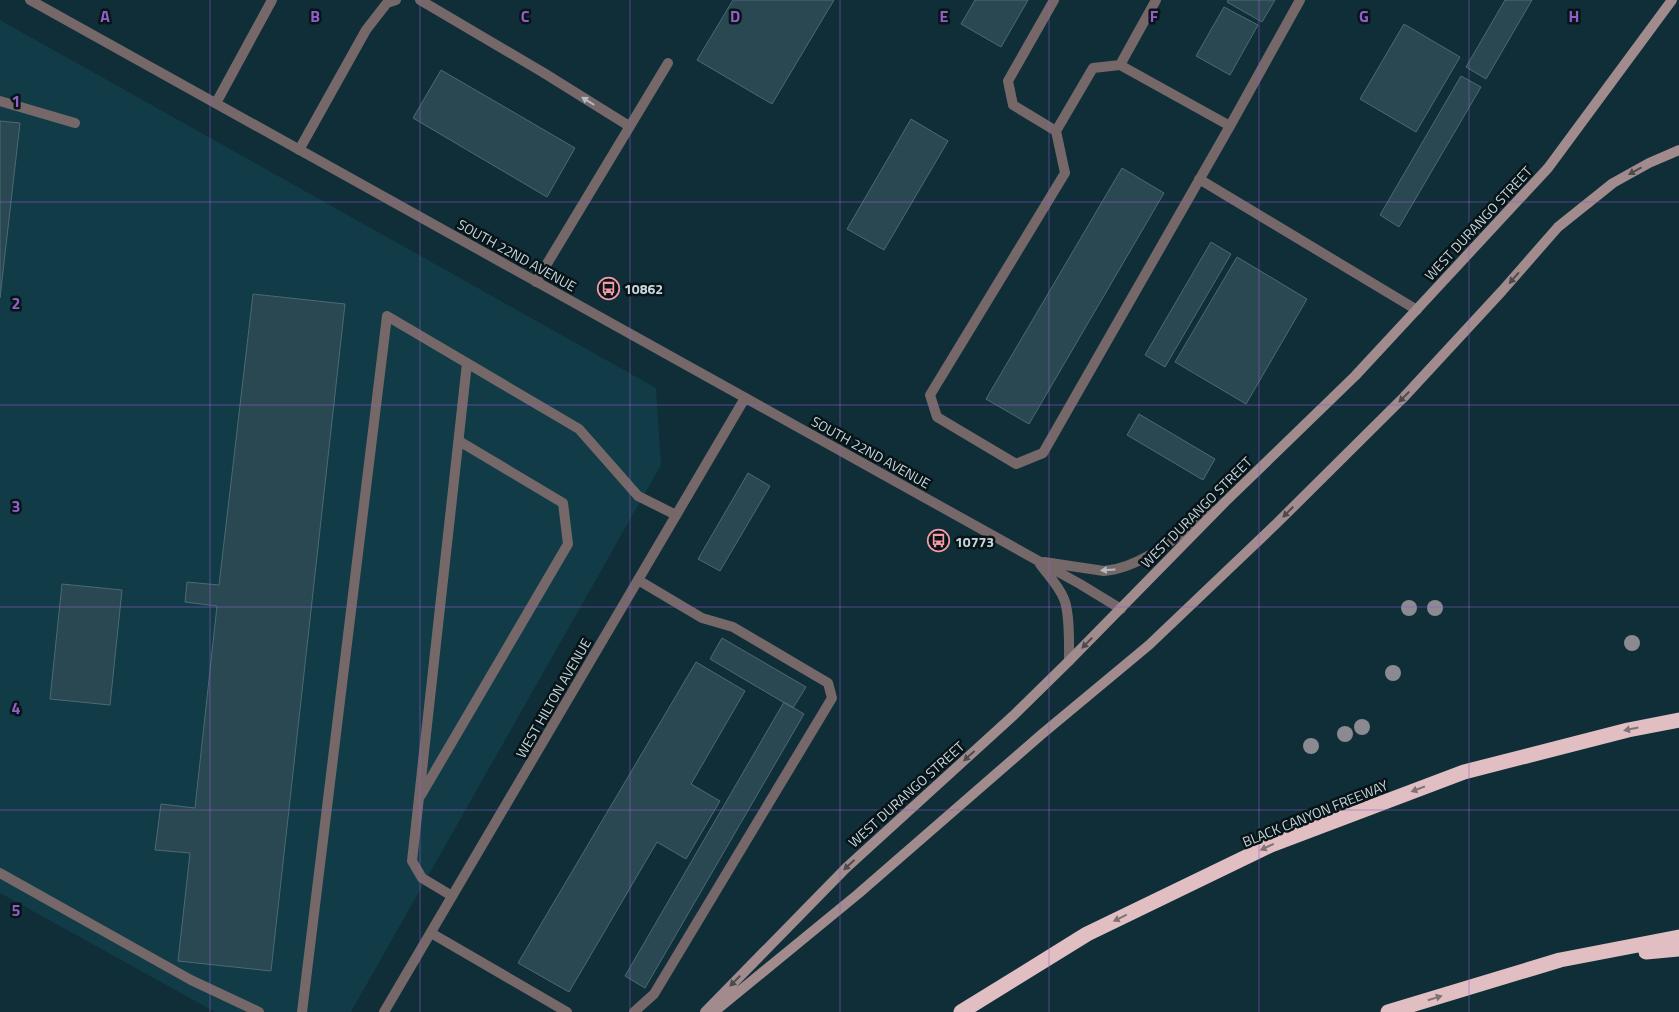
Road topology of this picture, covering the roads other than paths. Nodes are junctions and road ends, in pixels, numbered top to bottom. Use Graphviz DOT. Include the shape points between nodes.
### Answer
graph roads {
  1 [pos="30,0"];
  2 [pos="272,0"];
  3 [pos="396,0"];
  4 [pos="420,0"];
  5 [pos="1054,0"];
  6 [pos="1156,0"];
  7 [pos="1300,0"];
  8 [pos="1672,0"];
  9 [pos="668,63"];
  10 [pos="1120,65"];
  11 [pos="0,101"];
  12 [pos="216,104"];
  13 [pos="75,123"];
  14 [pos="629,126"];
  15 [pos="1230,126"];
  16 [pos="1056,131"];
  17 [pos="299,150"];
  18 [pos="1679,150"];
  19 [pos="1199,179"];
  20 [pos="536,282"];
  21 [pos="1417,310"];
  22 [pos="467,363"];
  23 [pos="745,398"];
  24 [pos="458,441"];
  25 [pos="1225,502"];
  26 [pos="676,515"];
  27 [pos="1038,561"];
  28 [pos="638,580"];
  29 [pos="1121,609"];
  30 [pos="1069,661"];
  31 [pos="1679,720"];
  32 [pos="419,798"];
  33 [pos="0,873"];
  34 [pos="452,896"];
  35 [pos="431,933"];
  36 [pos="1679,937"];
  37 [pos="1679,949"];
  38 [pos="1560,960"];
  39 [pos="259,1012"];
  40 [pos="302,1012"];
  41 [pos="384,1012"];
  42 [pos="567,1012"];
  43 [pos="634,1012"];
  44 [pos="705,1012"];
  45 [pos="714,1012"];
  46 [pos="961,1012"];
  47 [pos="1388,1012"];
  1 -- 12 [label="street, SOUTH 22ND AVENUE"];
  2 -- 12 [label="street"];
  3 -- 17 [label="street" via="387,3 366,30"];
  14 -- 4 [label="street, one-way"];
  5 -- 16 [label="street" via="1008,81 1013,105"];
  6 -- 10 [label="street"];
  7 -- 15 [label="street"];
  8 -- 21 [label="main road, WEST DURANGO STREET" via="1548,168"];
  9 -- 14 [label="street"];
  10 -- 15 [label="street"];
  10 -- 16 [label="street" via="1093,68"];
  11 -- 13 [label="street"];
  12 -- 17 [label="street, SOUTH 22ND AVENUE"];
  14 -- 20 [label="street"];
  15 -- 19 [label="street"];
  16 -- 19 [label="street" via="1065,174 930,395 937,418 1016,464 1043,453"];
  17 -- 20 [label="street, SOUTH 22ND AVENUE"];
  18 -- 45 [label="main road, one-way" via="1613,183 1558,227 1404,397 1149,645 858,894"];
  19 -- 21 [label="street"];
  20 -- 23 [label="street, SOUTH 22ND AVENUE"];
  21 -- 25 [label="main road, WEST DURANGO STREET" via="1355,376"];
  22 -- 24 [label="street"];
  22 -- 26 [label="street" via="579,429 638,496"];
  22 -- 40 [label="street" via="387,316"];
  23 -- 26 [label="street, WEST HILTON AVENUE"];
  23 -- 27 [label="street, SOUTH 22ND AVENUE"];
  24 -- 32 [label="street"];
  24 -- 32 [label="street" via="563,503 568,544"];
  25 -- 27 [label="street, one-way" via="1153,553 1114,570"];
  25 -- 29 [label="main road, WEST DURANGO STREET"];
  26 -- 28 [label="street, WEST HILTON AVENUE"];
  27 -- 29 [label="street, SOUTH 22ND AVENUE"];
  27 -- 30 [label="street" via="1065,601"];
  28 -- 34 [label="street, WEST HILTON AVENUE"];
  28 -- 43 [label="street" via="702,618 734,627 828,683 832,698 654,994"];
  29 -- 30 [label="main road, WEST DURANGO STREET, one-way"];
  30 -- 44 [label="main road, WEST DURANGO STREET, one-way" via="846,868"];
  31 -- 46 [label="highway, BLACK CANYON FREEWAY, one-way" via="1464,772 1271,845 1087,934"];
  32 -- 34 [label="street" via="412,861 422,878"];
  33 -- 39 [label="street" via="191,980"];
  34 -- 35 [label="street, WEST HILTON AVENUE"];
  35 -- 41 [label="street, WEST HILTON AVENUE"];
  35 -- 42 [label="street"];
  36 -- 38 [label="highway"];
  37 -- 38 [label="highway"];
  47 -- 38 [label="highway, one-way"];
}
